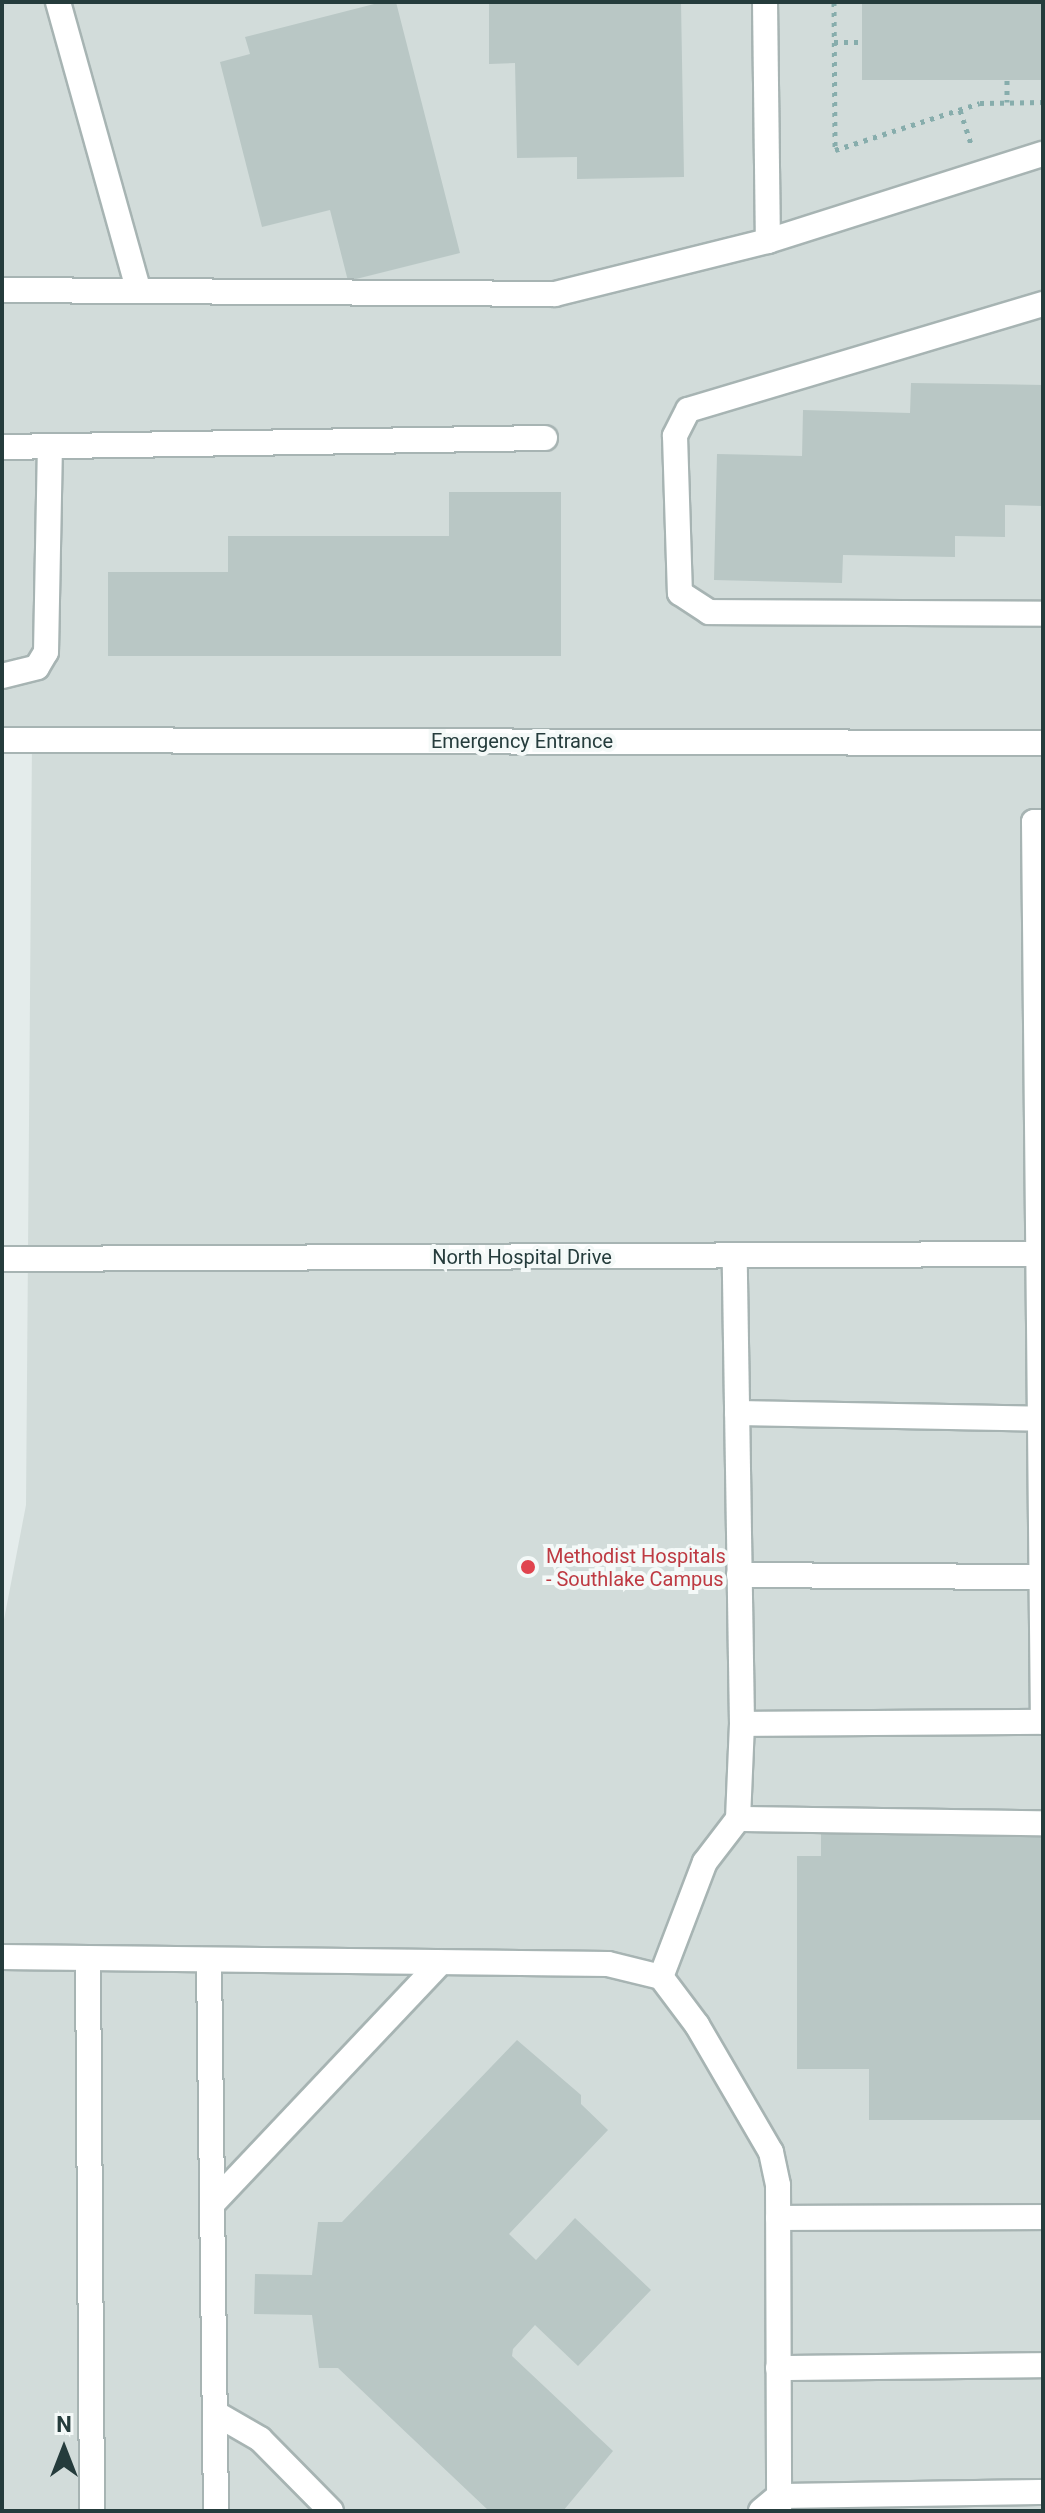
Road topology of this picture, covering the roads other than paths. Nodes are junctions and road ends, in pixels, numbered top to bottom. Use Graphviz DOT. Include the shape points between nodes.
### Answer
graph roads {
  1 [pos="58,2"];
  2 [pos="765,2"];
  3 [pos="1043,154"];
  4 [pos="768,241"];
  5 [pos="138,289"];
  6 [pos="2,290"];
  7 [pos="1043,304"];
  8 [pos="545,438"];
  9 [pos="2,447"];
  10 [pos="50,447"];
  11 [pos="1043,614"];
  12 [pos="2,676"];
  13 [pos="2,740"];
  14 [pos="1043,743"];
  15 [pos="1043,822"];
  16 [pos="1040,1170"];
  17 [pos="1040,1254"];
  18 [pos="735,1256"];
  19 [pos="2,1259"];
  20 [pos="737,1413"];
  21 [pos="1041,1419"];
  22 [pos="739,1575"];
  23 [pos="1042,1577"];
  24 [pos="1042,1722"];
  25 [pos="742,1724"];
  26 [pos="738,1819"];
  27 [pos="1043,1823"];
  28 [pos="2,1957"];
  29 [pos="88,1960"];
  30 [pos="209,1961"];
  31 [pos="440,1963"];
  32 [pos="661,1977"];
  33 [pos="215,2201"];
  34 [pos="1043,2217"];
  35 [pos="778,2218"];
  36 [pos="1043,2365"];
  37 [pos="778,2368"];
  38 [pos="215,2413"];
  39 [pos="1043,2492"];
  40 [pos="862,2503"];
  41 [pos="773,2506"];
  42 [pos="92,2511"];
  43 [pos="216,2511"];
  44 [pos="331,2511"];
  1 -- 5 [label="street"];
  2 -- 4 [label="street"];
  3 -- 4 [label="street"];
  4 -- 5 [label="street" via="555,294"];
  5 -- 6 [label="street"];
  7 -- 11 [label="street" via="688,410 675,436 680,593 709,612"];
  8 -- 10 [label="street"];
  9 -- 10 [label="street"];
  10 -- 12 [label="street" via="46,652 37,667"];
  13 -- 14 [label="street, Emergency Entrance"];
  15 -- 16 [label="street" via="1034,822"];
  16 -- 17 [label="street"];
  17 -- 18 [label="street, North Hospital Drive"];
  17 -- 21 [label="street"];
  18 -- 19 [label="street, North Hospital Drive"];
  18 -- 20 [label="street"];
  20 -- 21 [label="street"];
  20 -- 22 [label="street"];
  21 -- 23 [label="street"];
  22 -- 23 [label="street"];
  22 -- 25 [label="street"];
  23 -- 24 [label="street"];
  24 -- 25 [label="street"];
  25 -- 26 [label="street"];
  26 -- 27 [label="street"];
  26 -- 32 [label="street" via="705,1862"];
  28 -- 29 [label="street"];
  29 -- 30 [label="street"];
  29 -- 42 [label="street"];
  30 -- 31 [label="street"];
  30 -- 33 [label="street"];
  31 -- 32 [label="street" via="608,1964"];
  31 -- 33 [label="street"];
  32 -- 35 [label="street" via="756,2119 771,2152"];
  33 -- 38 [label="street"];
  34 -- 35 [label="street"];
  35 -- 37 [label="street"];
  36 -- 37 [label="street"];
  37 -- 41 [label="street"];
  38 -- 43 [label="street"];
  38 -- 44 [label="street" via="260,2439"];
  39 -- 40 [label="street"];
  40 -- 41 [label="street"];
}
